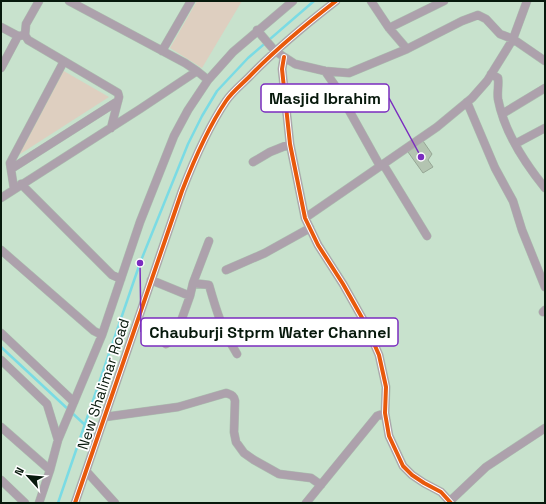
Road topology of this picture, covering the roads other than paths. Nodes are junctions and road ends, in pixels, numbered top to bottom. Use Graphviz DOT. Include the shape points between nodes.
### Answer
graph roads {
  1 [pos="39,1"];
  2 [pos="69,1"];
  3 [pos="190,1"];
  4 [pos="293,1"];
  5 [pos="336,1"];
  6 [pos="371,1"];
  7 [pos="444,1"];
  8 [pos="527,1"];
  9 [pos="1,26"];
  10 [pos="388,28"];
  11 [pos="259,33"];
  12 [pos="22,36"];
  13 [pos="513,39"];
  14 [pos="407,49"];
  15 [pos="274,50"];
  16 [pos="162,51"];
  17 [pos="284,57"];
  18 [pos="64,61"];
  19 [pos="545,61"];
  20 [pos="1,68"];
  21 [pos="197,71"];
  22 [pos="325,71"];
  23 [pos="492,74"];
  24 [pos="208,80"];
  25 [pos="545,88"];
  26 [pos="118,101"];
  27 [pos="467,102"];
  28 [pos="502,114"];
  29 [pos="111,128"];
  30 [pos="545,128"];
  31 [pos="290,144"];
  32 [pos="515,144"];
  33 [pos="253,162"];
  34 [pos="382,165"];
  35 [pos="11,169"];
  36 [pos="18,187"];
  37 [pos="545,188"];
  38 [pos="1,198"];
  39 [pos="305,218"];
  40 [pos="310,228"];
  41 [pos="427,236"];
  42 [pos="208,241"];
  43 [pos="1,250"];
  44 [pos="226,270"];
  45 [pos="121,279"];
  46 [pos="151,280"];
  47 [pos="193,283"];
  48 [pos="545,287"];
  49 [pos="190,296"];
  50 [pos="1,332"];
  51 [pos="102,335"];
  52 [pos="166,344"];
  53 [pos="237,354"];
  54 [pos="1,360"];
  55 [pos="73,404"];
  56 [pos="386,413"];
  57 [pos="105,417"];
  58 [pos="1,427"];
  59 [pos="545,428"];
  60 [pos="58,440"];
  61 [pos="50,470"];
  62 [pos="87,472"];
  63 [pos="1,480"];
  64 [pos="321,485"];
  65 [pos="450,502"];
  66 [pos="25,503"];
  67 [pos="39,503"];
  68 [pos="75,503"];
  69 [pos="115,503"];
  70 [pos="306,503"];
  1 -- 12 [label="street"];
  2 -- 16 [label="street"];
  3 -- 16 [label="street"];
  4 -- 11 [label="street"];
  5 -- 15 [label="street, New Shalimar Road"];
  6 -- 10 [label="street"];
  7 -- 10 [label="street"];
  8 -- 13 [label="street"];
  9 -- 12 [label="street"];
  10 -- 14 [label="street"];
  11 -- 15 [label="street"];
  11 -- 24 [label="street" via="233,52"];
  12 -- 18 [label="street"];
  12 -- 20 [label="street"];
  13 -- 14 [label="street" via="500,34 486,19 478,15 462,20"];
  13 -- 19 [label="street"];
  13 -- 23 [label="street"];
  14 -- 22 [label="street" via="349,72"];
  15 -- 17 [label="street"];
  15 -- 46 [label="street, New Shalimar Road" via="226,100 210,127 182,191"];
  16 -- 21 [label="street"];
  17 -- 22 [label="street" via="295,64"];
  17 -- 31 [label="street" via="282,69"];
  18 -- 26 [label="street" via="118,93"];
  18 -- 35 [label="street" via="10,162"];
  21 -- 24 [label="street"];
  21 -- 29 [label="street"];
  22 -- 34 [label="street"];
  23 -- 27 [label="street"];
  23 -- 28 [label="street" via="498,78 497,96"];
  24 -- 45 [label="street" via="174,136"];
  25 -- 28 [label="street"];
  26 -- 29 [label="street"];
  26 -- 35 [label="street"];
  27 -- 34 [label="street" via="437,127"];
  27 -- 48 [label="street" via="495,168 513,201"];
  28 -- 32 [label="street"];
  29 -- 36 [label="street"];
  30 -- 32 [label="street"];
  31 -- 33 [label="street"];
  31 -- 39 [label="street"];
  32 -- 37 [label="street" via="526,164"];
  34 -- 39 [label="street"];
  34 -- 41 [label="street"];
  35 -- 36 [label="street"];
  36 -- 38 [label="street"];
  36 -- 45 [label="street" via="112,275"];
  39 -- 40 [label="street"];
  40 -- 44 [label="street" via="265,254"];
  40 -- 56 [label="street" via="365,323 379,355 386,386"];
  42 -- 47 [label="street"];
  43 -- 51 [label="street" via="94,331"];
  45 -- 51 [label="street"];
  46 -- 49 [label="street"];
  46 -- 57 [label="street, New Shalimar Road"];
  47 -- 49 [label="street"];
  47 -- 53 [label="street" via="209,285 225,334"];
  49 -- 52 [label="street" via="175,338"];
  50 -- 55 [label="street"];
  51 -- 55 [label="street"];
  54 -- 60 [label="street" via="48,404"];
  55 -- 60 [label="street"];
  56 -- 64 [label="street" via="377,416"];
  56 -- 65 [label="street" via="389,436 403,466 412,475 441,492"];
  57 -- 62 [label="street, New Shalimar Road"];
  57 -- 64 [label="street" via="178,408 226,393 234,397 234,432 236,442 244,453 279,474 311,478"];
  58 -- 61 [label="street"];
  59 -- 65 [label="street" via="486,467"];
  60 -- 61 [label="street"];
  61 -- 67 [label="street"];
  62 -- 68 [label="street, New Shalimar Road"];
  62 -- 69 [label="street"];
  63 -- 66 [label="street"];
  64 -- 70 [label="street"];
}
